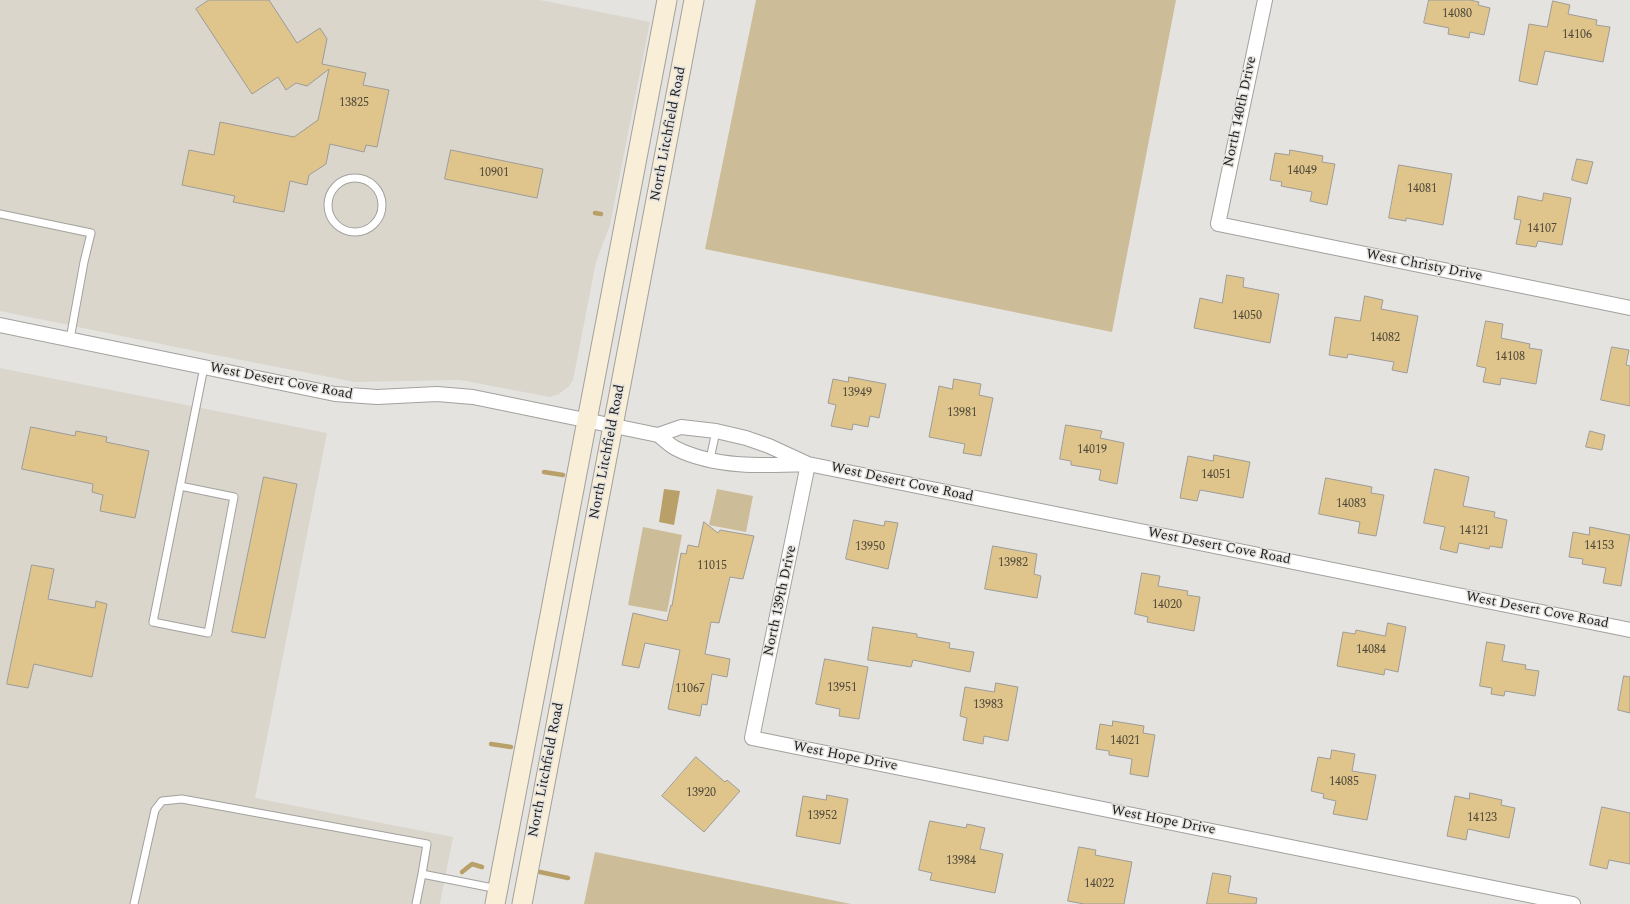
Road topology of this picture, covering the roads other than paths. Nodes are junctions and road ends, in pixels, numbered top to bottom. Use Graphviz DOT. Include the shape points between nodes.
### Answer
graph roads {
  1 [pos="667,0"];
  2 [pos="694,0"];
  3 [pos="1265,0"];
  4 [pos="643,120"];
  5 [pos="656,205"];
  6 [pos="0,214"];
  7 [pos="336,224"];
  8 [pos="1218,224"];
  9 [pos="1630,308"];
  10 [pos="0,325"];
  11 [pos="70,339"];
  12 [pos="204,367"];
  13 [pos="587,420"];
  14 [pos="613,425"];
  15 [pos="716,431"];
  16 [pos="658,435"];
  17 [pos="710,459"];
  18 [pos="808,464"];
  19 [pos="180,486"];
  20 [pos="1630,630"];
  21 [pos="752,738"];
  22 [pos="422,874"];
  23 [pos="499,899"];
  24 [pos="134,904"];
  25 [pos="416,904"];
  26 [pos="522,904"];
  27 [pos="1574,904"];
  1 -- 4 [label="main road, North Litchfield Road"];
  2 -- 5 [label="main road, North Litchfield Road"];
  3 -- 8 [label="street, North 140th Drive"];
  4 -- 5 [label="main road" via="652,126 656,136 647,188"];
  4 -- 13 [label="main road, North Litchfield Road"];
  5 -- 14 [label="main road, North Litchfield Road"];
  6 -- 11 [label="lane" via="91,233"];
  7 -- 7 [label="lane" via="343,229 360,232 376,223 381,211 381,197 377,189 362,179 353,178 337,185 328,200 328,209"];
  8 -- 9 [label="street, West Christy Drive"];
  10 -- 11 [label="street, West Desert Cove Road"];
  11 -- 12 [label="street, West Desert Cove Road"];
  12 -- 13 [label="street, West Desert Cove Road" via="343,395 461,396"];
  12 -- 19 [label="lane"];
  13 -- 14 [label="street, West Desert Cove Road"];
  13 -- 23 [label="main road, North Litchfield Road"];
  14 -- 16 [label="street, West Desert Cove Road"];
  14 -- 26 [label="main road, North Litchfield Road"];
  15 -- 16 [label="street, West Desert Cove Road" via="681,427"];
  15 -- 17 [label="lane"];
  15 -- 18 [label="street, West Desert Cove Road" via="769,446"];
  16 -- 17 [label="street, West Desert Cove Road" via="674,447 694,456"];
  17 -- 18 [label="street, West Desert Cove Road" via="764,466"];
  18 -- 20 [label="street, West Desert Cove Road"];
  18 -- 21 [label="street, North 139th Drive"];
  19 -- 19 [label="lane" via="153,622 208,633 234,497"];
  21 -- 27 [label="street, West Hope Drive"];
  22 -- 23 [label="lane"];
  22 -- 24 [label="lane" via="427,844 182,799 162,801 155,810"];
  22 -- 25 [label="lane"];
}
